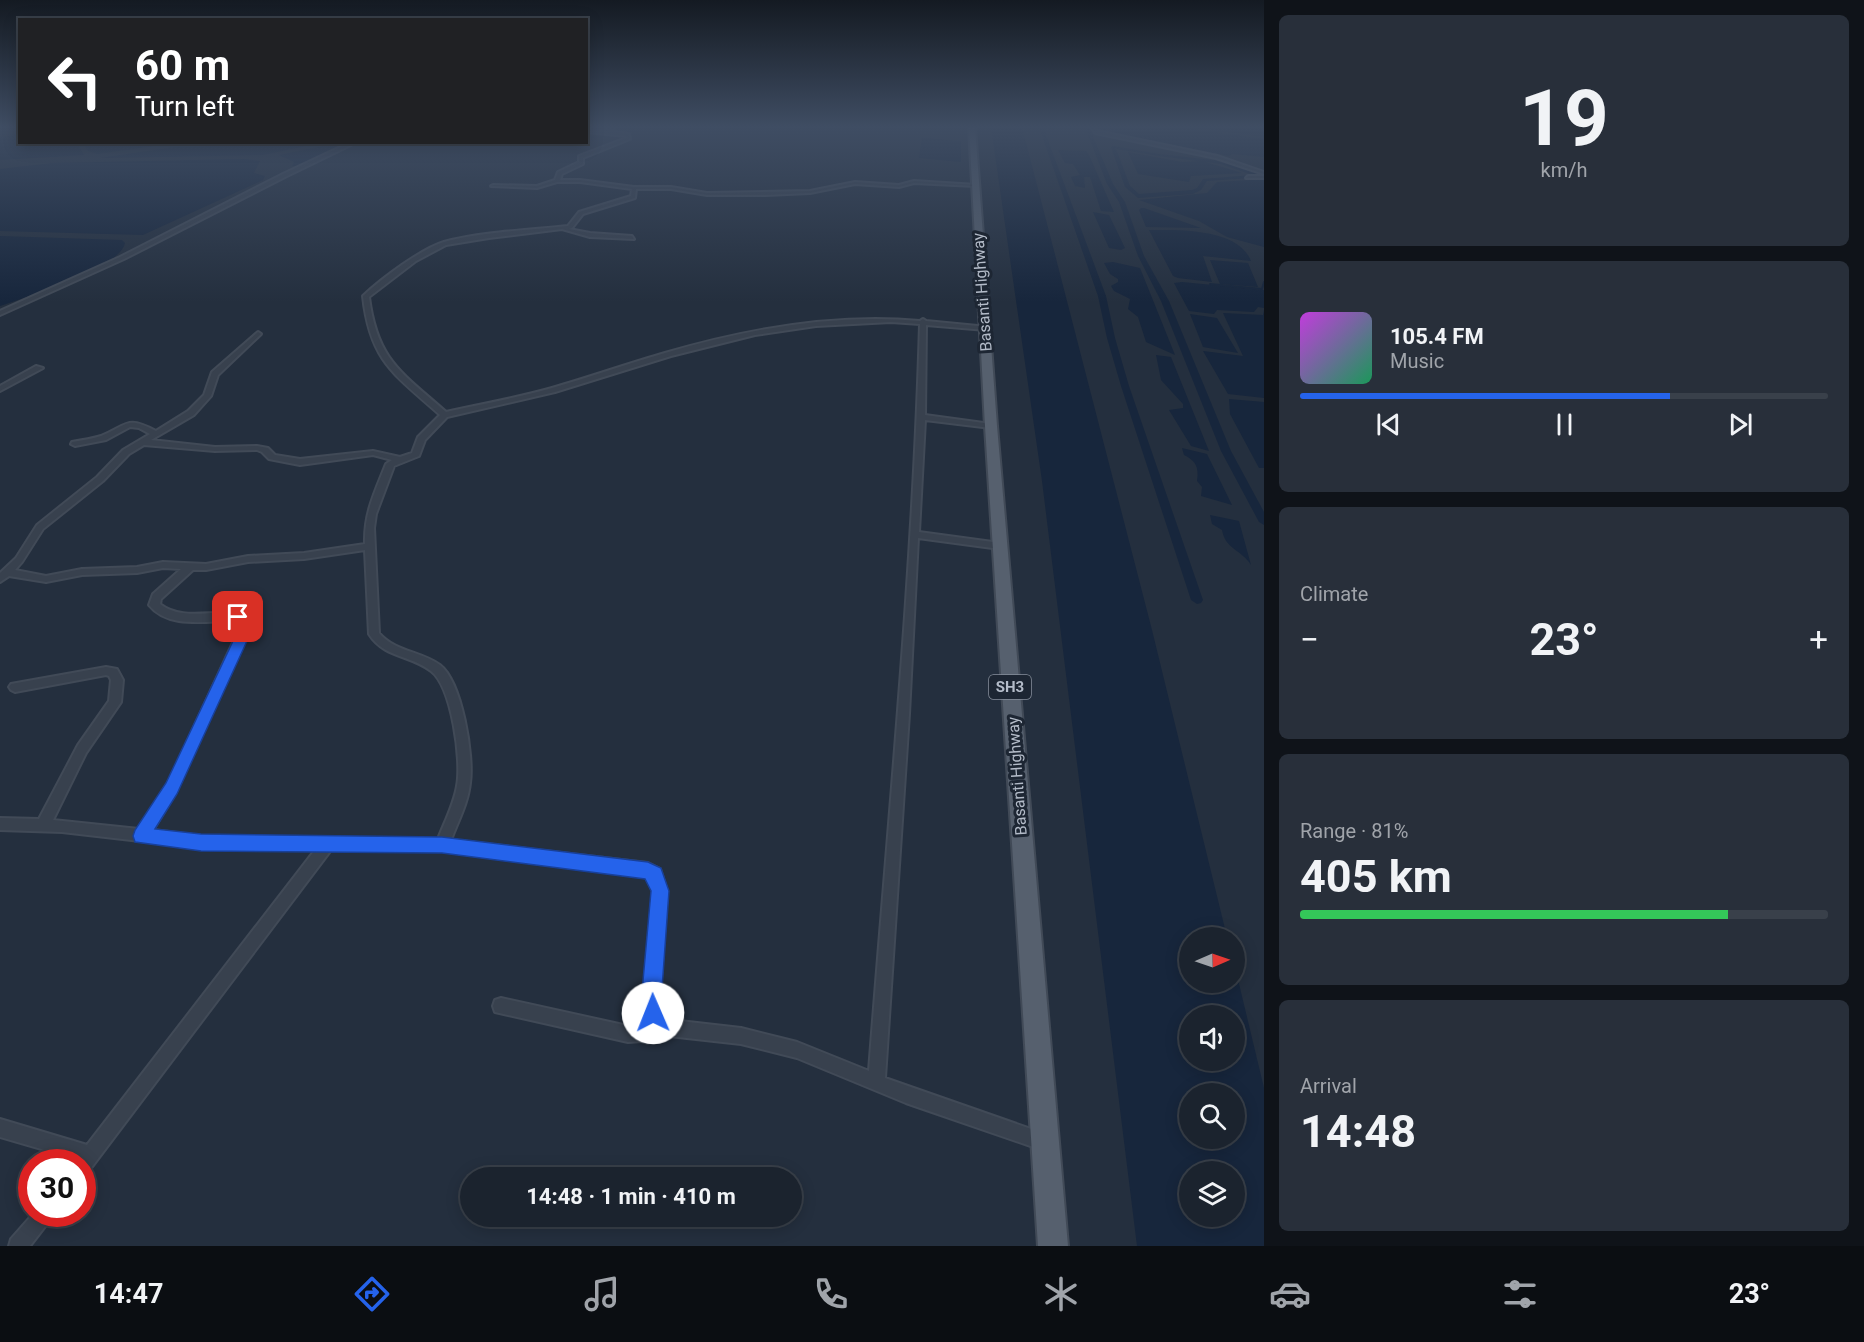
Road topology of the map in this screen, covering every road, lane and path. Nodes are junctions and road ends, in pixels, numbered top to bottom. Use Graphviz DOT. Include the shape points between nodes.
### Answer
graph roads {
  1 [pos="266,185"];
  2 [pos="543,185"];
  3 [pos="603,185"];
  4 [pos="844,185"];
  5 [pos="886,185"];
  6 [pos="903,185"];
  7 [pos="975,185"];
  8 [pos="493,186"];
  9 [pos="634,188"];
  10 [pos="564,229"];
  11 [pos="632,238"];
  12 [pos="0,313"];
  13 [pos="923,321"];
  14 [pos="986,328"];
  15 [pos="258,334"];
  16 [pos="39,368"];
  17 [pos="0,389"];
  18 [pos="444,415"];
  19 [pos="921,417"];
  20 [pos="991,426"];
  21 [pos="156,434"];
  22 [pos="142,442"];
  23 [pos="75,444"];
  24 [pos="402,460"];
  25 [pos="914,534"];
  26 [pos="370,546"];
  27 [pos="1000,546"];
  28 [pos="190,567"];
  29 [pos="4,576"];
  30 [pos="15,687"];
  31 [pos="0,824"];
  32 [pos="43,825"];
  33 [pos="142,836"];
  34 [pos="328,843"];
  35 [pos="442,845"];
  36 [pos="501,1006"];
  37 [pos="659,1022"];
  38 [pos="876,1083"];
  39 [pos="0,1128"];
  40 [pos="1045,1143"];
  41 [pos="57,1149"];
  42 [pos="95,1149"];
  43 [pos="33,1227"];
  44 [pos="18,1246"];
  45 [pos="1053,1246"];
  1 -- 12 [label="street" via="116,261"];
  2 -- 8 [label="street"];
  3 -- 9 [label="street"];
  4 -- 9 [label="street" via="773,194"];
  5 -- 6 [label="street"];
  7 -- 14 [label="main road, Basanti Highway / SH3"];
  9 -- 10 [label="street" via="633,197 581,213 572,226"];
  10 -- 11 [label="street"];
  10 -- 18 [label="street" via="444,244 414,260 366,296 367,320 376,348"];
  13 -- 14 [label="street"];
  13 -- 18 [label="street" via="823,323 755,333 669,354 552,390"];
  13 -- 19 [label="street"];
  14 -- 20 [label="main road, Basanti Highway / SH3"];
  15 -- 21 [label="street" via="220,368 204,400 191,413"];
  16 -- 17 [label="street"];
  18 -- 24 [label="street" via="421,439 416,454"];
  19 -- 20 [label="street"];
  19 -- 25 [label="street"];
  20 -- 27 [label="main road, Basanti Highway / SH3"];
  21 -- 22 [label="street"];
  21 -- 23 [label="street" via="129,424 103,438"];
  22 -- 24 [label="street" via="215,449 257,448 272,457 300,462 373,453"];
  22 -- 29 [label="street" via="40,527"];
  24 -- 26 [label="street" via="387,467 371,514"];
  25 -- 27 [label="street"];
  25 -- 38 [label="street"];
  26 -- 28 [label="street"];
  26 -- 35 [label="street" via="374,634 381,644 438,670 450,691 465,768 460,798"];
  27 -- 40 [label="main road, Basanti Highway / SH3"];
  28 -- 29 [label="street" via="163,565 46,579"];
  28 -- 33 [label="street" via="157,597 154,605 158,610 177,616 238,617 246,625 172,788"];
  30 -- 32 [label="street" via="106,671 113,672 117,680 116,702 82,749"];
  31 -- 32 [label="street"];
  32 -- 33 [label="street"];
  33 -- 34 [label="street" via="201,842"];
  34 -- 35 [label="street"];
  34 -- 42 [label="street"];
  35 -- 37 [label="street" via="640,868 655,874 660,891 651,1003"];
  36 -- 37 [label="street" via="628,1034 642,1033"];
  37 -- 38 [label="street" via="669,1028 741,1036 787,1047"];
  38 -- 40 [label="street"];
  39 -- 41 [label="street"];
  40 -- 45 [label="main road, Basanti Highway / SH3"];
  43 -- 44 [label="street"];
}
